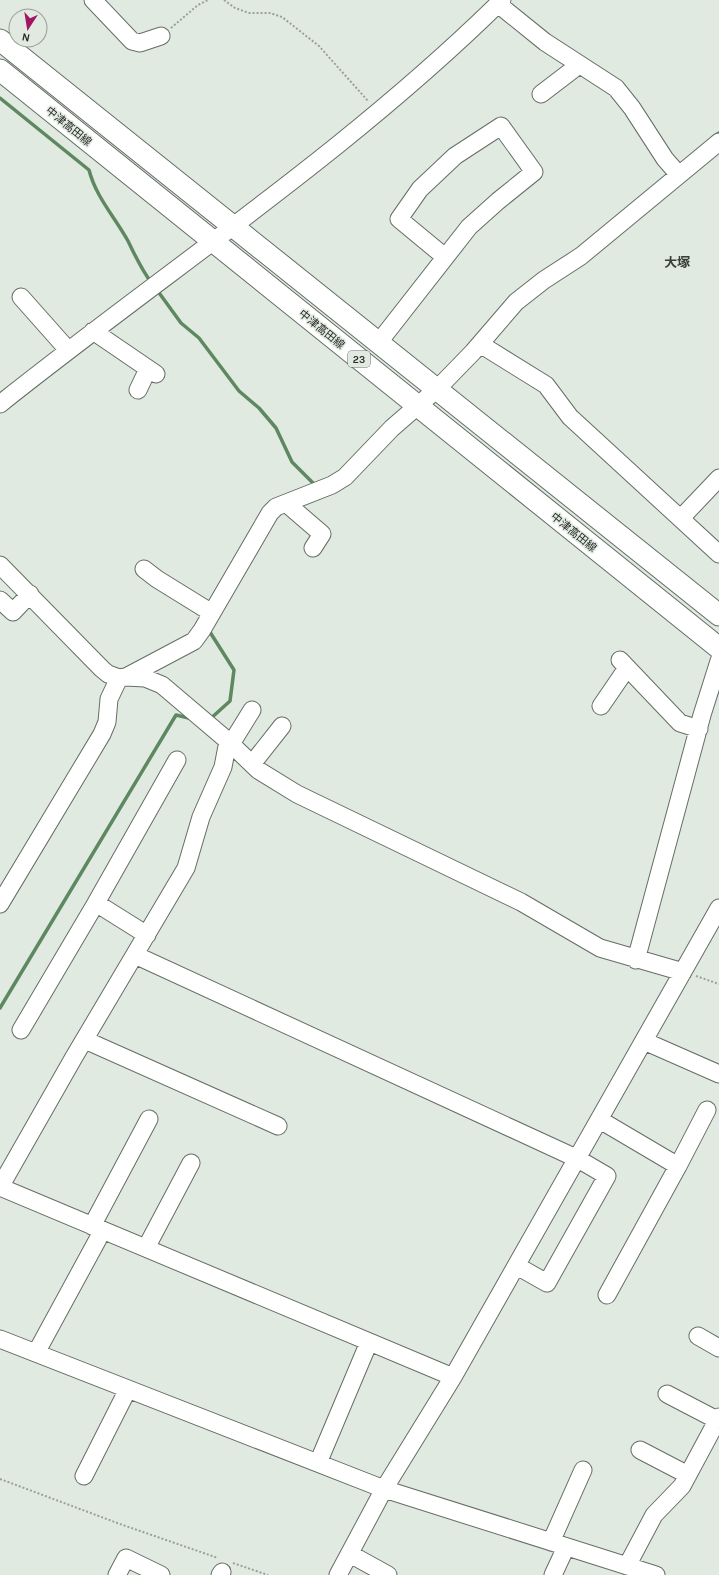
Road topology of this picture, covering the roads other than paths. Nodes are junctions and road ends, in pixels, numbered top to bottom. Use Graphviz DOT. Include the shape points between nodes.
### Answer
graph roads {
  1 [pos="93,0"];
  2 [pos="500,2"];
  3 [pos="160,36"];
  4 [pos="0,40"];
  5 [pos="579,65"];
  6 [pos="2,74"];
  7 [pos="541,94"];
  8 [pos="719,142"];
  9 [pos="679,175"];
  10 [pos="234,227"];
  11 [pos="214,242"];
  12 [pos="445,257"];
  13 [pos="22,297"];
  14 [pos="93,332"];
  15 [pos="379,342"];
  16 [pos="480,344"];
  17 [pos="68,350"];
  18 [pos="437,389"];
  19 [pos="138,390"];
  20 [pos="0,404"];
  21 [pos="418,406"];
  22 [pos="719,478"];
  23 [pos="286,503"];
  24 [pos="681,518"];
  25 [pos="313,548"];
  26 [pos="719,554"];
  27 [pos="0,565"];
  28 [pos="144,569"];
  29 [pos="30,594"];
  30 [pos="0,600"];
  31 [pos="212,613"];
  32 [pos="719,615"];
  33 [pos="719,648"];
  34 [pos="156,661"];
  35 [pos="719,661"];
  36 [pos="123,678"];
  37 [pos="162,685"];
  38 [pos="601,706"];
  39 [pos="252,710"];
  40 [pos="282,726"];
  41 [pos="699,728"];
  42 [pos="230,742"];
  43 [pos="177,760"];
  44 [pos="252,764"];
  45 [pos="96,903"];
  46 [pos="0,904"];
  47 [pos="719,908"];
  48 [pos="147,935"];
  49 [pos="135,955"];
  50 [pos="636,960"];
  51 [pos="683,972"];
  52 [pos="21,1030"];
  53 [pos="85,1040"];
  54 [pos="644,1041"];
  55 [pos="719,1074"];
  56 [pos="707,1110"];
  57 [pos="149,1119"];
  58 [pos="600,1120"];
  59 [pos="278,1126"];
  60 [pos="578,1159"];
  61 [pos="191,1163"];
  62 [pos="678,1166"];
  63 [pos="0,1187"];
  64 [pos="95,1233"];
  65 [pos="146,1248"];
  66 [pos="517,1266"];
  67 [pos="608,1295"];
  68 [pos="698,1336"];
  69 [pos="0,1339"];
  70 [pos="370,1342"];
  71 [pos="719,1348"];
  72 [pos="36,1353"];
  73 [pos="453,1377"];
  74 [pos="128,1389"];
  75 [pos="667,1394"];
  76 [pos="717,1426"];
  77 [pos="640,1450"];
  78 [pos="318,1463"];
  79 [pos="582,1470"];
  80 [pos="688,1475"];
  81 [pos="84,1476"];
  82 [pos="384,1489"];
  83 [pos="559,1545"];
  84 [pos="350,1554"];
  85 [pos="627,1566"];
  86 [pos="117,1575"];
  87 [pos="161,1575"];
  88 [pos="338,1575"];
  89 [pos="388,1575"];
  90 [pos="553,1575"];
  91 [pos="656,1575"];
  1 -- 3 [label="street" via="132,41 140,43"];
  2 -- 5 [label="street" via="545,42"];
  2 -- 10 [label="street" via="365,124"];
  4 -- 10 [label="main road, 23"];
  5 -- 7 [label="street"];
  5 -- 9 [label="street" via="608,82 624,97 665,159"];
  6 -- 11 [label="main road, 中津高田線 / 23"];
  8 -- 9 [label="street"];
  9 -- 16 [label="street" via="581,256 530,289"];
  10 -- 11 [label="street"];
  10 -- 15 [label="main road, 23"];
  11 -- 14 [label="street"];
  11 -- 21 [label="main road, 中津高田線 / 23"];
  12 -- 12 [label="street" via="469,227 534,172 501,126 455,156 420,189 399,219"];
  12 -- 15 [label="street"];
  13 -- 17 [label="street"];
  14 -- 17 [label="street"];
  14 -- 19 [label="street" via="152,372"];
  15 -- 18 [label="main road, 23"];
  16 -- 18 [label="street"];
  16 -- 24 [label="street" via="546,385 570,417"];
  17 -- 20 [label="street"];
  18 -- 21 [label="street"];
  18 -- 32 [label="main road, 23"];
  21 -- 23 [label="street" via="392,428 345,477 332,485"];
  21 -- 33 [label="main road, 中津高田線 / 23"];
  22 -- 24 [label="street"];
  23 -- 25 [label="street" via="322,534"];
  23 -- 31 [label="street" via="270,513"];
  24 -- 26 [label="street"];
  27 -- 29 [label="street"];
  28 -- 31 [label="street"];
  29 -- 30 [label="street" via="13,612"];
  29 -- 36 [label="street" via="102,669 108,674"];
  31 -- 34 [label="street" via="194,641"];
  34 -- 36 [label="street"];
  34 -- 37 [label="street" via="158,678"];
  35 -- 41 [label="street"];
  36 -- 37 [label="street" via="145,678"];
  36 -- 46 [label="street" via="109,699 107,722 102,734"];
  37 -- 42 [label="street"];
  38 -- 41 [label="street" via="624,664 680,723"];
  39 -- 42 [label="street"];
  40 -- 44 [label="street"];
  41 -- 50 [label="street"];
  42 -- 44 [label="street"];
  42 -- 48 [label="street" via="223,767 201,817 186,868"];
  43 -- 45 [label="street"];
  44 -- 50 [label="street" via="297,794 521,902 600,948"];
  45 -- 48 [label="street"];
  45 -- 52 [label="street"];
  47 -- 51 [label="street"];
  48 -- 49 [label="street"];
  49 -- 53 [label="street"];
  49 -- 60 [label="street"];
  50 -- 51 [label="street"];
  51 -- 54 [label="street"];
  53 -- 59 [label="street"];
  53 -- 63 [label="street"];
  54 -- 55 [label="street"];
  54 -- 58 [label="street"];
  56 -- 62 [label="street"];
  57 -- 64 [label="street"];
  58 -- 60 [label="street"];
  58 -- 62 [label="street"];
  60 -- 66 [label="street"];
  60 -- 66 [label="street" via="607,1176 548,1283"];
  61 -- 65 [label="street"];
  62 -- 67 [label="street"];
  63 -- 64 [label="street"];
  64 -- 65 [label="street"];
  64 -- 72 [label="street"];
  65 -- 70 [label="street"];
  66 -- 73 [label="street"];
  68 -- 71 [label="street"];
  69 -- 72 [label="street"];
  70 -- 73 [label="street"];
  70 -- 78 [label="street"];
  72 -- 74 [label="street"];
  73 -- 82 [label="street"];
  74 -- 78 [label="street"];
  74 -- 81 [label="street"];
  75 -- 76 [label="street"];
  76 -- 80 [label="street"];
  77 -- 80 [label="street"];
  78 -- 82 [label="street"];
  79 -- 83 [label="street"];
  80 -- 85 [label="street" via="677,1493 651,1519"];
  82 -- 83 [label="street"];
  82 -- 84 [label="street"];
  83 -- 85 [label="street"];
  83 -- 90 [label="street"];
  84 -- 88 [label="street"];
  84 -- 89 [label="street"];
  85 -- 91 [label="street"];
  86 -- 87 [label="street" via="126,1558"];
}
